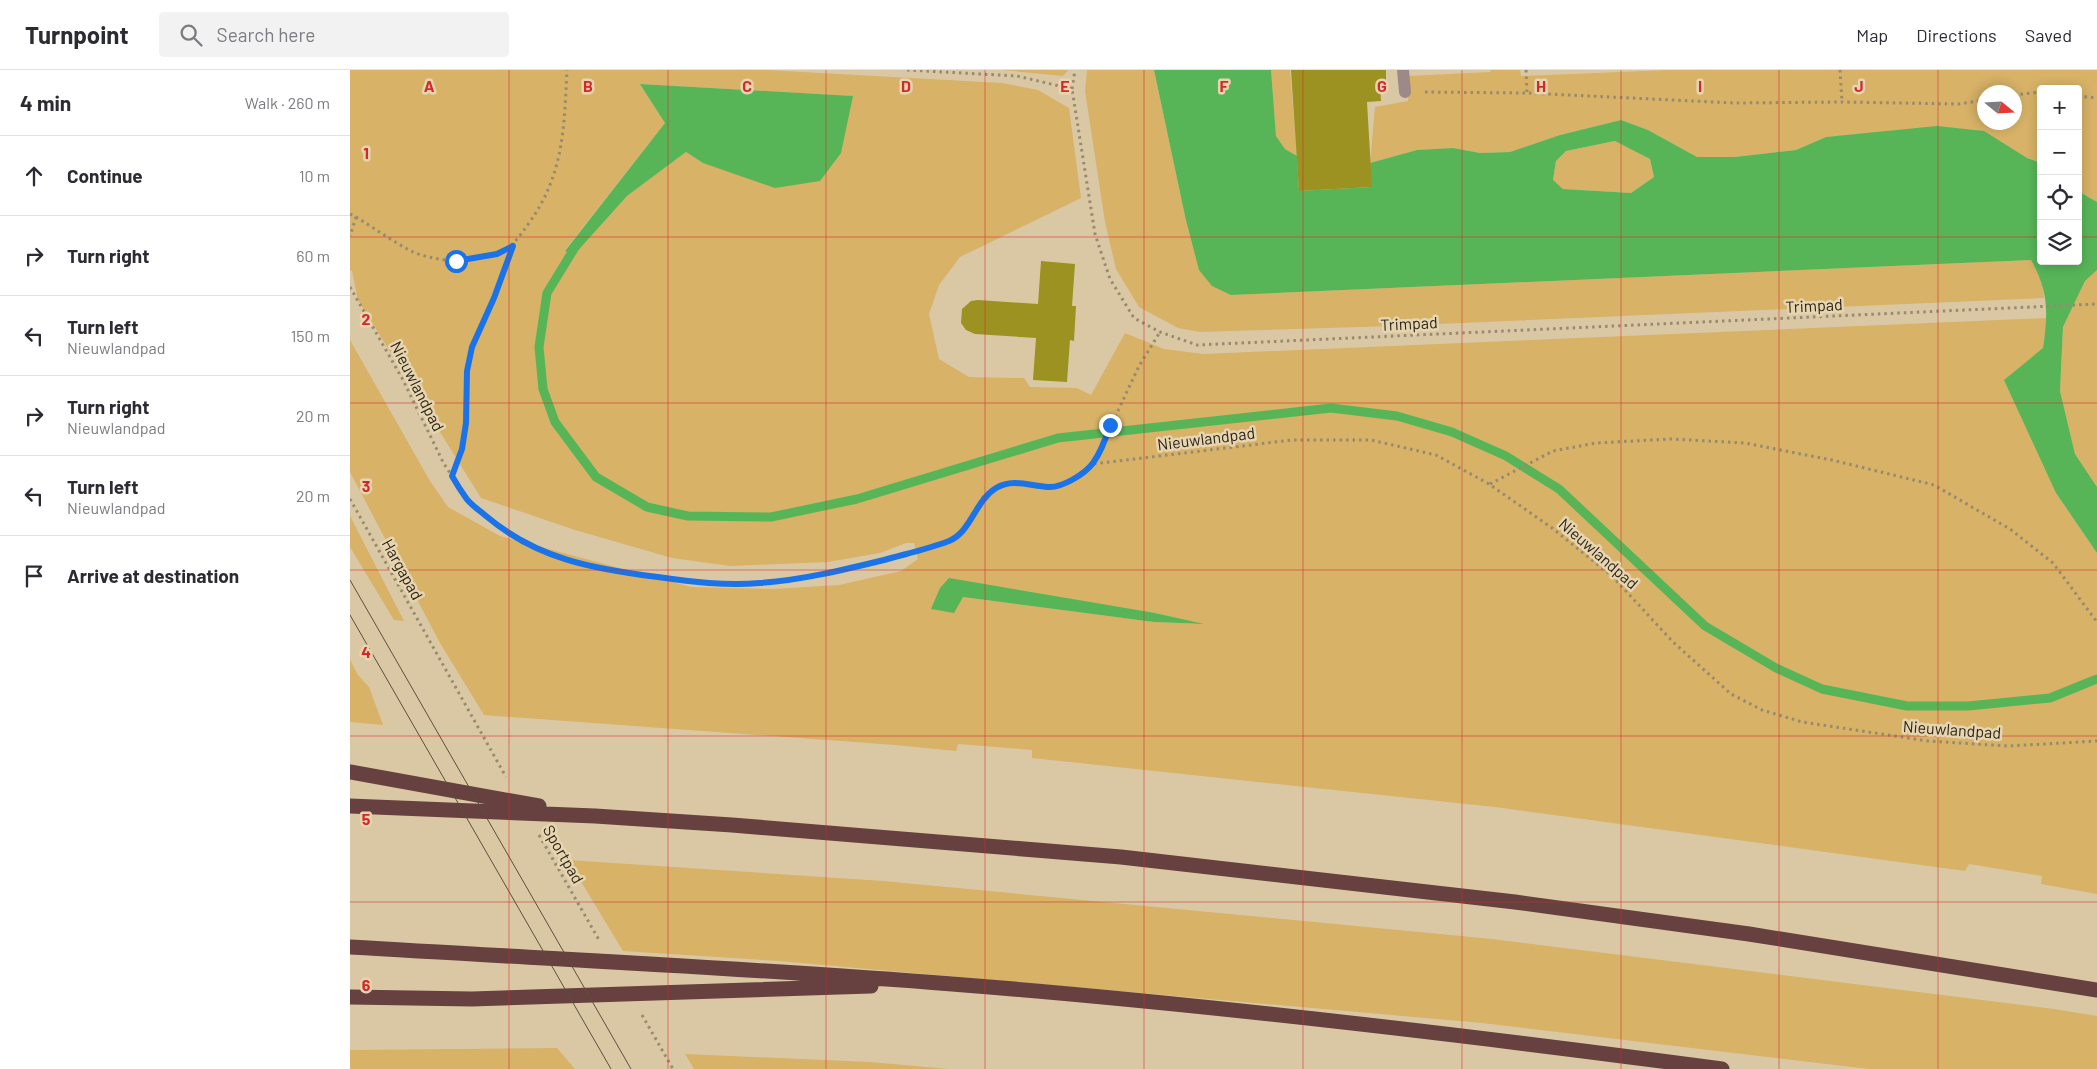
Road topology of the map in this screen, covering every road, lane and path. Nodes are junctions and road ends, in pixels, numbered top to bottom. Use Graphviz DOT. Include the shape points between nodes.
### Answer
graph roads {
  1 [pos="567,70"];
  2 [pos="907,70"];
  3 [pos="1075,70"];
  4 [pos="1404,70"];
  5 [pos="1526,70"];
  6 [pos="1840,70"];
  7 [pos="1072,89"];
  8 [pos="1405,92"];
  9 [pos="2037,92"];
  10 [pos="1527,93"];
  11 [pos="2022,94"];
  12 [pos="2082,96"];
  13 [pos="2097,98"];
  14 [pos="1977,101"];
  15 [pos="1842,102"];
  16 [pos="350,214"];
  17 [pos="356,217"];
  18 [pos="350,236"];
  19 [pos="513,246"];
  20 [pos="350,287"];
  21 [pos="2097,304"];
  22 [pos="1160,332"];
  23 [pos="1093,464"];
  24 [pos="452,476"];
  25 [pos="1489,484"];
  26 [pos="350,499"];
  27 [pos="2097,622"];
  28 [pos="2097,741"];
  29 [pos="350,772"];
  30 [pos="508,781"];
  31 [pos="350,806"];
  32 [pos="595,816"];
  33 [pos="538,833"];
  34 [pos="602,946"];
  35 [pos="350,947"];
  36 [pos="953,984"];
  37 [pos="2097,990"];
  38 [pos="350,997"];
  39 [pos="642,1015"];
  40 [pos="673,1069"];
  41 [pos="1722,1069"];
  1 -- 19 [label="path" via="564,127 555,172 544,202"];
  2 -- 7 [label="path" via="1017,76"];
  3 -- 7 [label="path, Trimpad"];
  4 -- 8 [label="street"];
  5 -- 10 [label="path"];
  6 -- 15 [label="path"];
  7 -- 22 [label="path, Trimpad" via="1095,234 1110,279 1134,318"];
  8 -- 10 [label="path"];
  9 -- 11 [label="path"];
  10 -- 15 [label="path" via="1734,103"];
  12 -- 13 [label="path"];
  14 -- 15 [label="path" via="1959,104"];
  16 -- 17 [label="path"];
  17 -- 18 [label="path"];
  17 -- 19 [label="path" via="412,251 434,258 472,260"];
  19 -- 24 [label="path" via="472,347 467,371 462,449"];
  20 -- 24 [label="path, Nieuwlandpad"];
  21 -- 22 [label="path, Trimpad" via="1197,345"];
  22 -- 23 [label="path, Nieuwlandpad" via="1139,366"];
  23 -- 24 [label="path, Nieuwlandpad" via="1059,487 1017,482 997,487 983,497 960,534 907,554 829,574 760,583 714,584 623,573 562,560 522,542 496,524 467,500"];
  23 -- 25 [label="path, Nieuwlandpad" via="1292,440 1371,440 1436,455"];
  25 -- 27 [label="path" via="1553,451 1596,443 1671,439 1745,443 1832,460 1934,485 2010,529 2053,564"];
  25 -- 28 [label="path, Nieuwlandpad" via="1612,576 1672,642 1731,694 1762,710 1802,722 1928,741 2008,746"];
  26 -- 30 [label="path, Hargapad"];
  29 -- 32 [label="highway"];
  31 -- 32 [label="highway"];
  32 -- 37 [label="highway" via="1121,857 1514,902 1749,934"];
  33 -- 34 [label="path, Sportpad"];
  35 -- 36 [label="highway"];
  36 -- 38 [label="highway" via="472,999"];
  36 -- 41 [label="highway" via="1421,1030"];
  39 -- 40 [label="path"];
}
